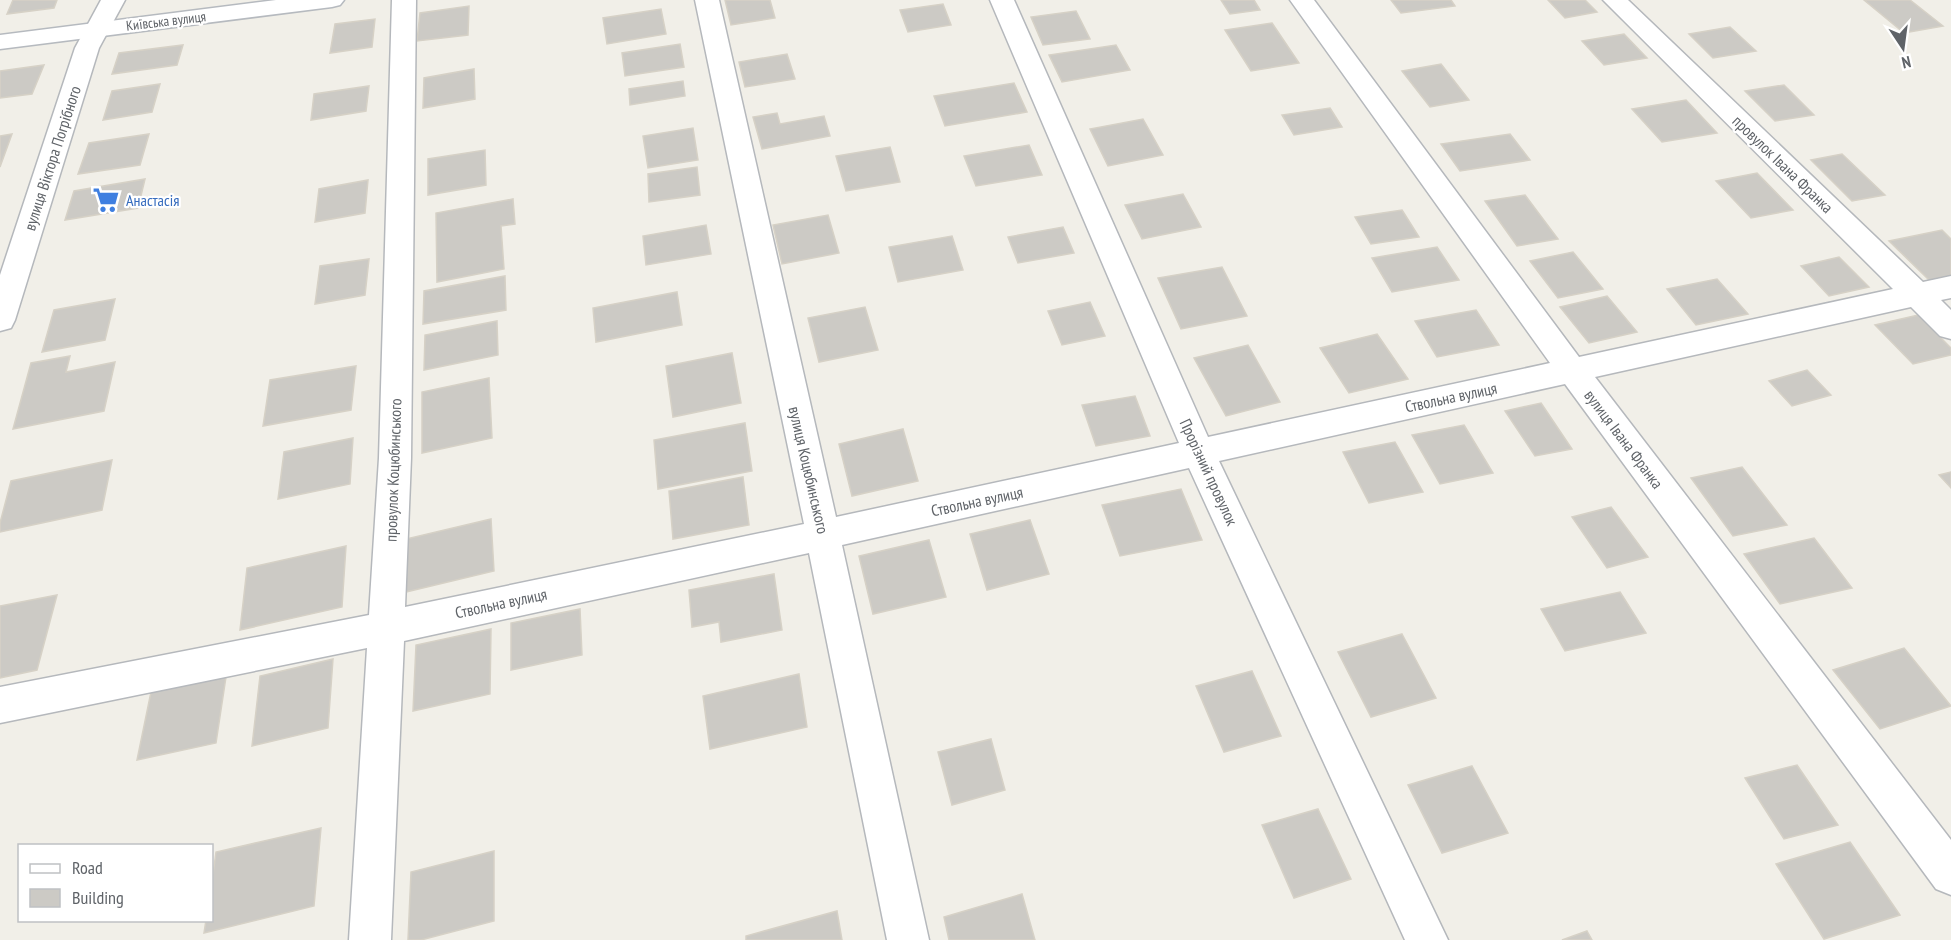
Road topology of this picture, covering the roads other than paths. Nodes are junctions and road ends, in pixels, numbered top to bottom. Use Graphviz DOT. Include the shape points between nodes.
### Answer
graph roads {
  1 [pos="113,0"];
  2 [pos="332,0"];
  3 [pos="404,0"];
  4 [pos="707,0"];
  5 [pos="1002,0"];
  6 [pos="1302,0"];
  7 [pos="1615,0"];
  8 [pos="97,29"];
  9 [pos="0,42"];
  10 [pos="1951,287"];
  11 [pos="1916,294"];
  12 [pos="0,320"];
  13 [pos="1951,328"];
  14 [pos="1572,370"];
  15 [pos="1199,453"];
  16 [pos="823,534"];
  17 [pos="386,628"];
  18 [pos="0,705"];
  19 [pos="1951,874"];
  20 [pos="370,940"];
  21 [pos="908,940"];
  22 [pos="1427,940"];
  1 -- 8 [label="street, вулиця Віктора Погрібного"];
  2 -- 8 [label="street, Київська вулиця"];
  3 -- 17 [label="street, провулок Коцюбинського" via="395,458"];
  4 -- 16 [label="street, вулиця Коцюбинського"];
  5 -- 15 [label="street, Прорізний провулок"];
  6 -- 14 [label="street, вулиця Івана Франка"];
  7 -- 11 [label="street, провулок Івана Франка"];
  8 -- 9 [label="street, Київська вулиця"];
  8 -- 12 [label="street, вулиця Віктора Погрібного"];
  10 -- 11 [label="street, Ствольна вулиця"];
  11 -- 13 [label="street, провулок Івана Франка"];
  11 -- 14 [label="street, Ствольна вулиця"];
  14 -- 15 [label="street, Ствольна вулиця"];
  14 -- 19 [label="street, вулиця Івана Франка"];
  15 -- 16 [label="street, Ствольна вулиця"];
  15 -- 22 [label="street, Прорізний провулок"];
  16 -- 17 [label="street, Ствольна вулиця"];
  16 -- 21 [label="street, вулиця Коцюбинського"];
  17 -- 18 [label="street, Ствольна вулиця"];
  17 -- 20 [label="street, провулок Коцюбинського"];
}
